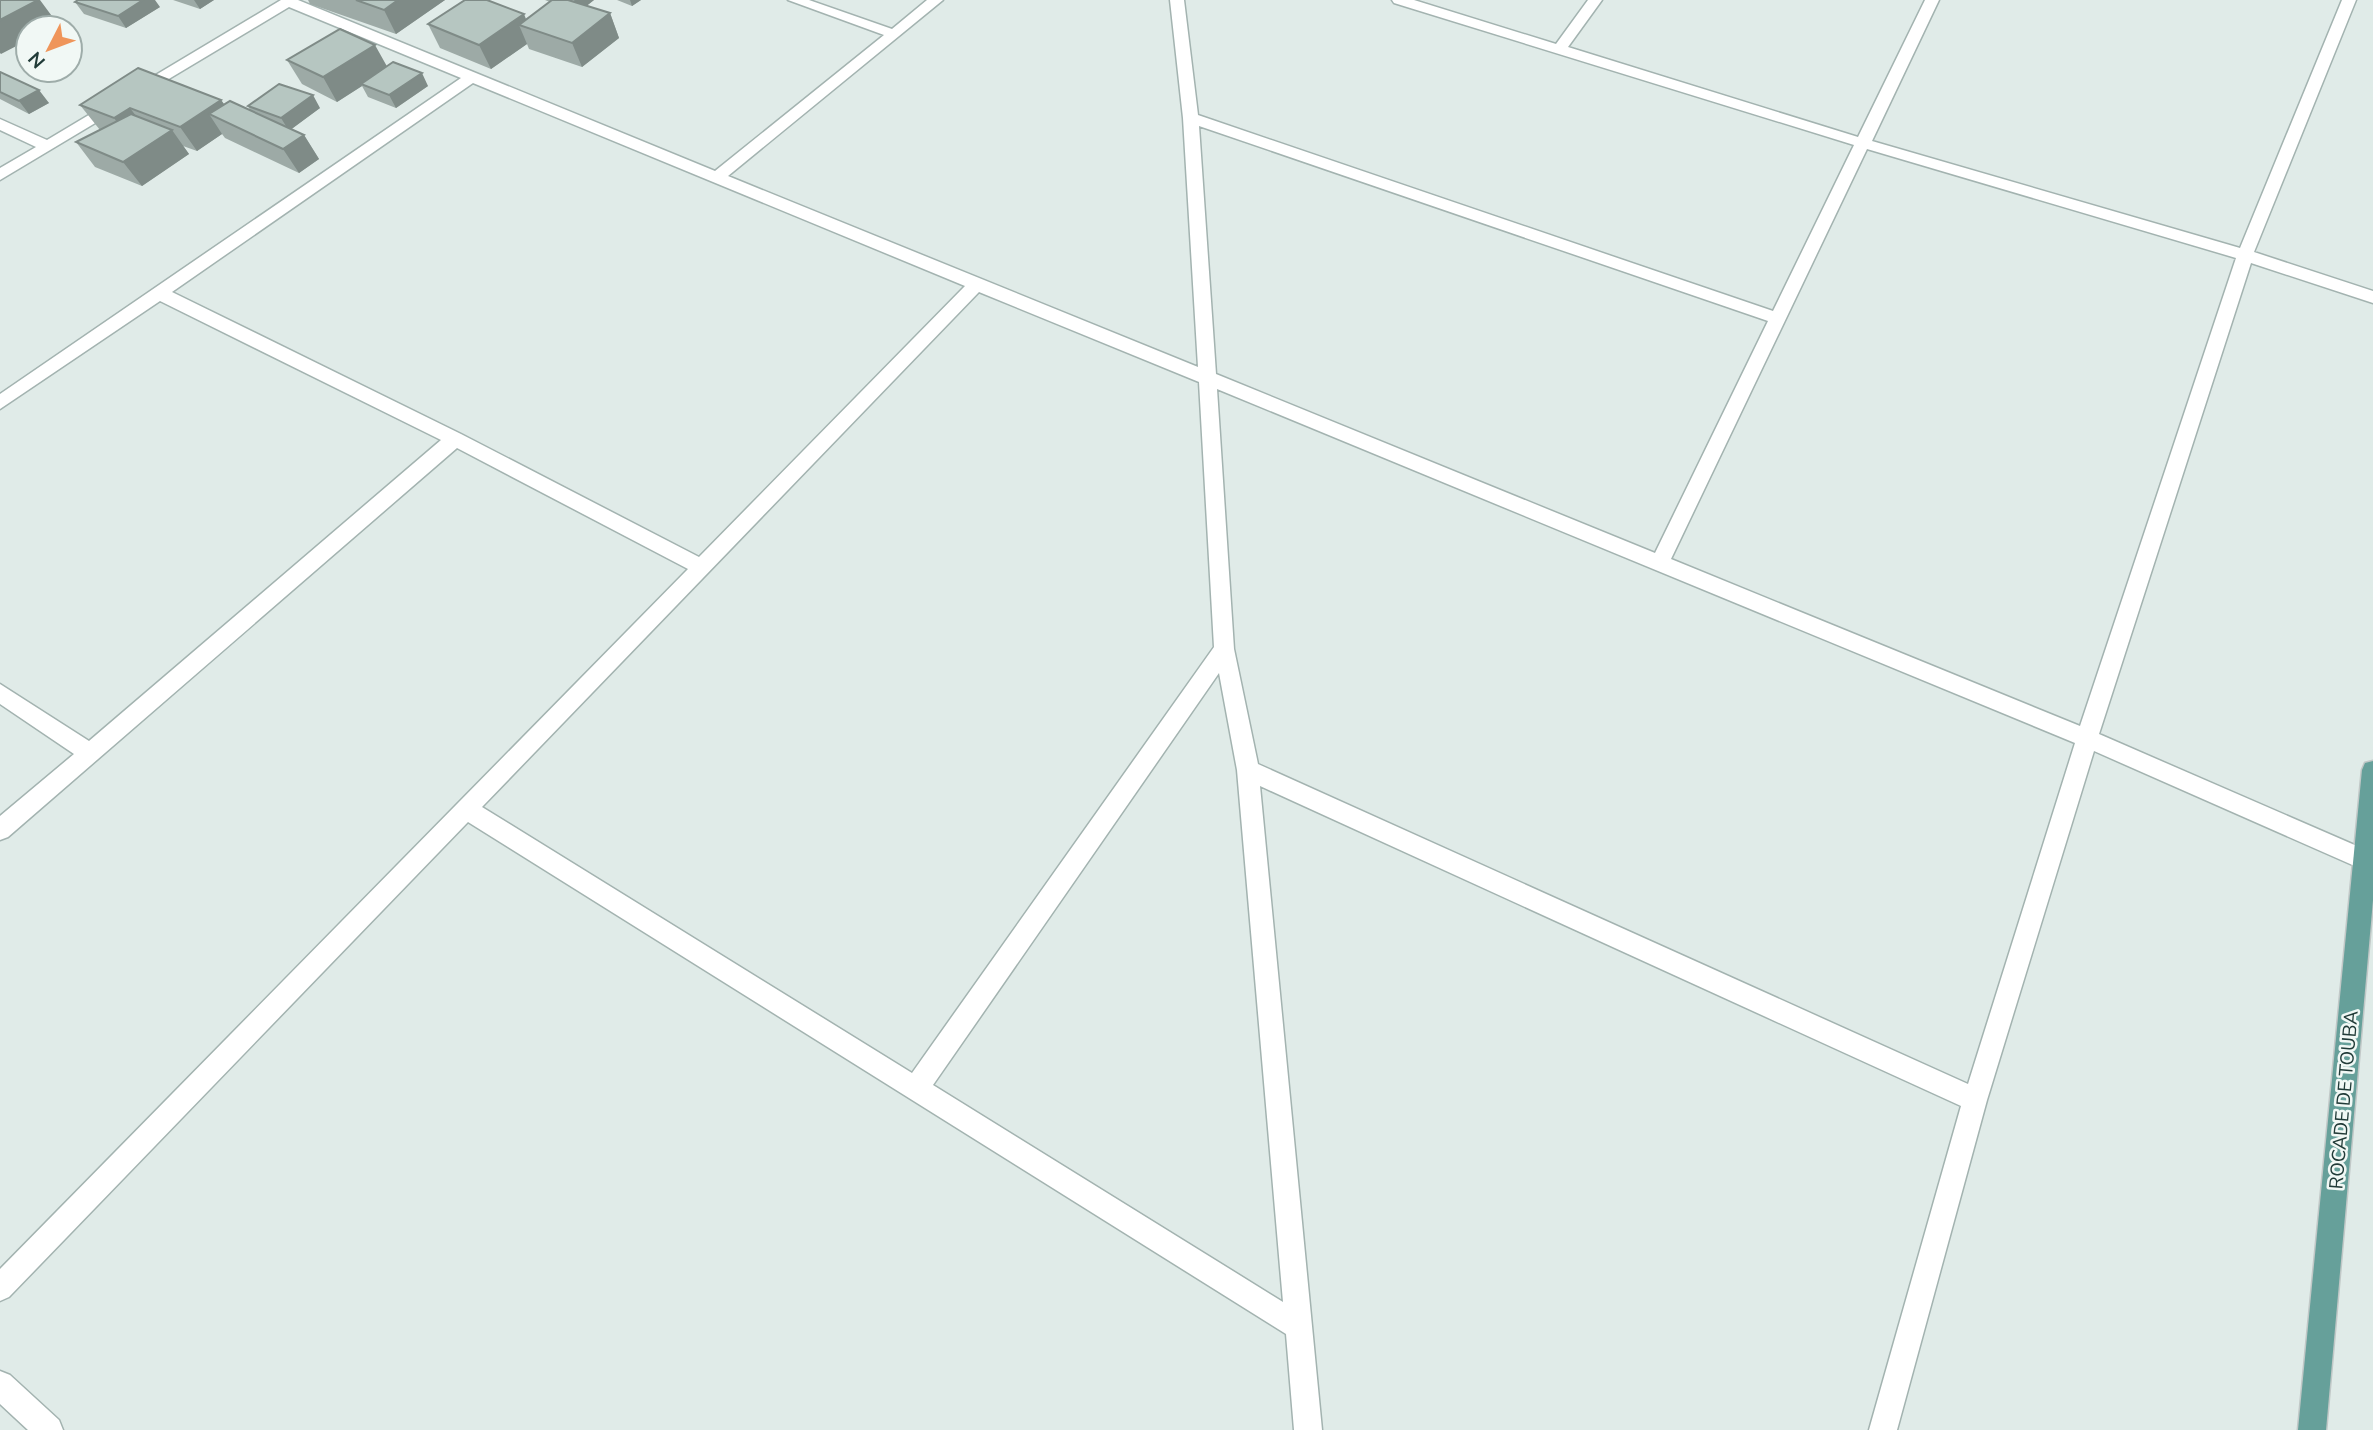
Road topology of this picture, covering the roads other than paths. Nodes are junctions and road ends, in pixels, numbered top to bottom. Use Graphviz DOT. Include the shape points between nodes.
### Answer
graph roads {
  1 [pos="795,0"];
  2 [pos="936,0"];
  3 [pos="1177,0"];
  4 [pos="1399,0"];
  5 [pos="1595,0"];
  6 [pos="1932,0"];
  7 [pos="2348,0"];
  8 [pos="290,1"];
  9 [pos="894,34"];
  10 [pos="1559,49"];
  11 [pos="472,77"];
  12 [pos="1191,118"];
  13 [pos="0,124"];
  14 [pos="1863,143"];
  15 [pos="47,146"];
  16 [pos="0,175"];
  17 [pos="717,177"];
  18 [pos="2245,255"];
  19 [pos="977,284"];
  20 [pos="159,293"];
  21 [pos="2373,297"];
  22 [pos="1779,319"];
  23 [pos="1208,379"];
  24 [pos="0,403"];
  25 [pos="455,439"];
  26 [pos="1659,564"];
  27 [pos="702,567"];
  28 [pos="1223,649"];
  29 [pos="0,694"];
  30 [pos="2087,738"];
  31 [pos="90,752"];
  32 [pos="1248,770"];
  33 [pos="2373,771"];
  34 [pos="466,809"];
  35 [pos="0,830"];
  36 [pos="2365,860"];
  37 [pos="916,1088"];
  38 [pos="1975,1100"];
  39 [pos="0,1288"];
  40 [pos="1299,1327"];
  41 [pos="0,1385"];
  42 [pos="50,1430"];
  43 [pos="1308,1430"];
  44 [pos="1883,1430"];
  45 [pos="2312,1430"];
  1 -- 9 [label="street"];
  2 -- 9 [label="street"];
  3 -- 12 [label="street"];
  4 -- 10 [label="street"];
  5 -- 10 [label="street"];
  6 -- 14 [label="street"];
  7 -- 18 [label="street"];
  8 -- 11 [label="street"];
  8 -- 15 [label="street"];
  9 -- 17 [label="street"];
  10 -- 14 [label="street"];
  11 -- 17 [label="street"];
  11 -- 20 [label="street"];
  12 -- 22 [label="street"];
  12 -- 23 [label="street"];
  13 -- 15 [label="street"];
  14 -- 18 [label="street"];
  14 -- 22 [label="street"];
  15 -- 16 [label="street"];
  17 -- 19 [label="street"];
  18 -- 21 [label="street"];
  18 -- 30 [label="street"];
  19 -- 23 [label="street"];
  19 -- 27 [label="street"];
  20 -- 24 [label="street"];
  20 -- 25 [label="street"];
  22 -- 26 [label="street"];
  23 -- 26 [label="street"];
  23 -- 28 [label="street"];
  25 -- 27 [label="street"];
  25 -- 31 [label="street"];
  26 -- 30 [label="street"];
  27 -- 34 [label="street"];
  28 -- 32 [label="street"];
  28 -- 37 [label="street"];
  29 -- 31 [label="street"];
  30 -- 36 [label="street"];
  30 -- 38 [label="street"];
  31 -- 35 [label="street"];
  32 -- 38 [label="street"];
  32 -- 40 [label="street"];
  33 -- 36 [label="main road, ROCADE DE TOUBA"];
  34 -- 37 [label="street"];
  34 -- 39 [label="street"];
  36 -- 45 [label="main road, ROCADE DE TOUBA"];
  37 -- 40 [label="street"];
  38 -- 44 [label="street"];
  40 -- 43 [label="street"];
  41 -- 42 [label="street"];
}
